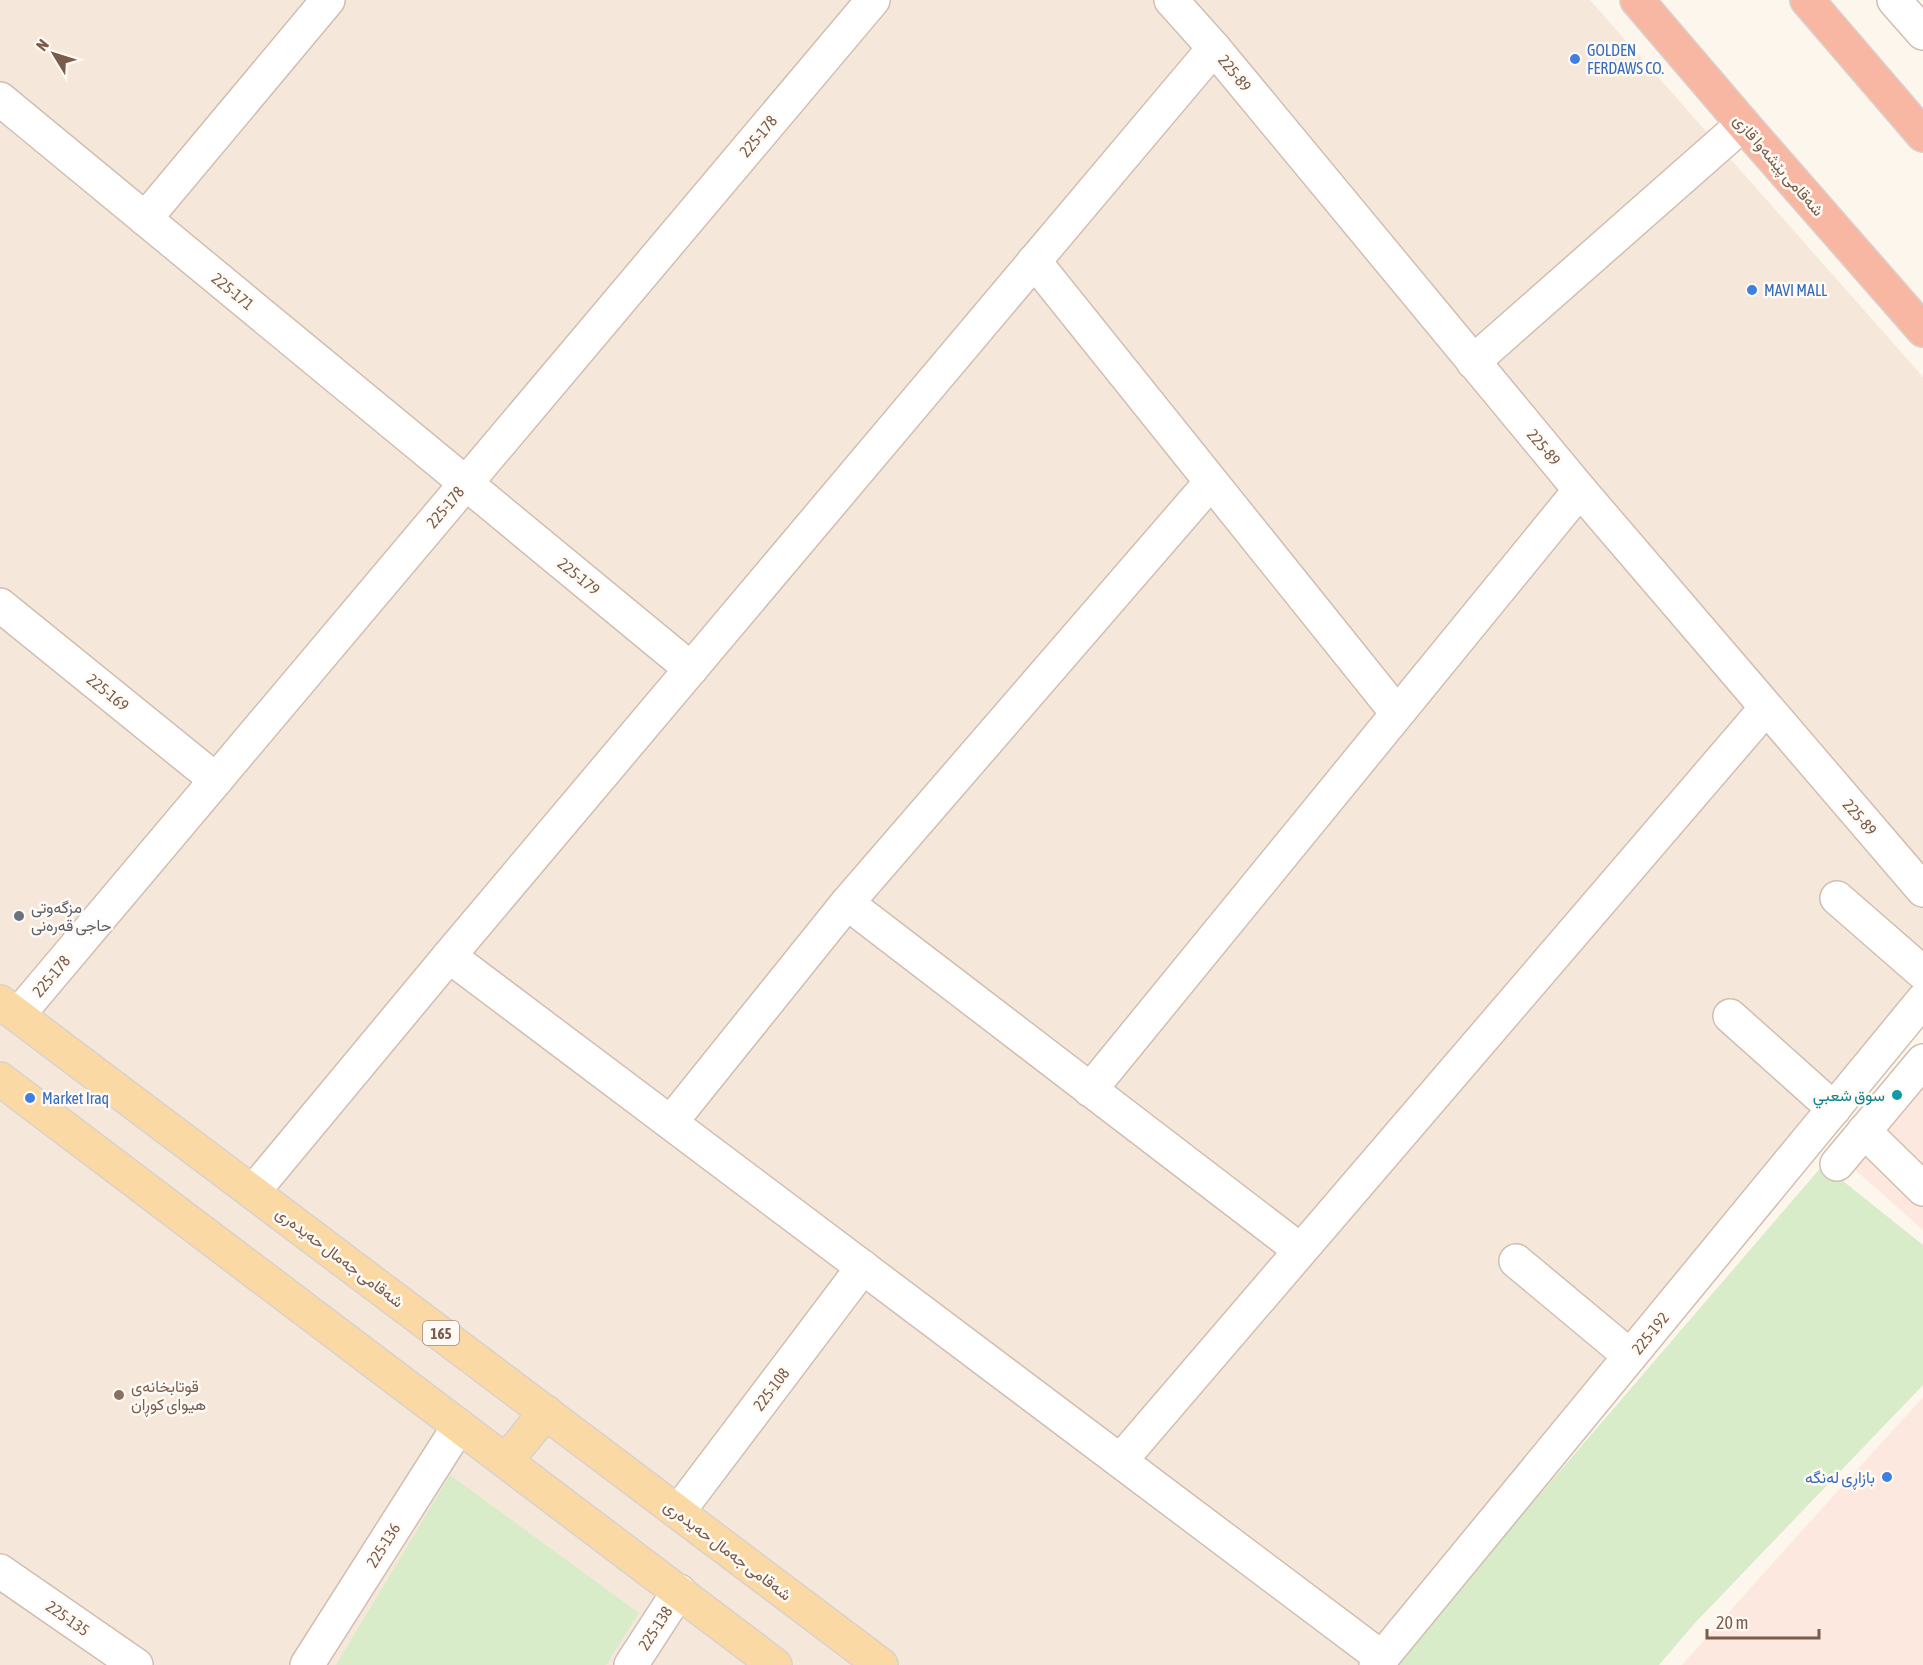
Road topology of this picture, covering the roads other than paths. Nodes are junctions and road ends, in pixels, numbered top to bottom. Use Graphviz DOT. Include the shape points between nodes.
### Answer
graph roads {
  1 [pos="328,0"];
  2 [pos="873,0"];
  3 [pos="1171,0"];
  4 [pos="1637,0"];
  5 [pos="1808,0"];
  6 [pos="1894,0"];
  7 [pos="1923,33"];
  8 [pos="1214,48"];
  9 [pos="0,99"];
  10 [pos="1743,124"];
  11 [pos="1923,135"];
  12 [pos="145,219"];
  13 [pos="1034,261"];
  14 [pos="1923,330"];
  15 [pos="1473,362"];
  16 [pos="1211,482"];
  17 [pos="466,483"];
  18 [pos="1580,490"];
  19 [pos="0,605"];
  20 [pos="691,669"];
  21 [pos="1766,708"];
  22 [pos="1397,713"];
  23 [pos="216,780"];
  24 [pos="1923,890"];
  25 [pos="1837,898"];
  26 [pos="847,903"];
  27 [pos="449,956"];
  28 [pos="1923,973"];
  29 [pos="1923,1000"];
  30 [pos="9,1008"];
  31 [pos="1730,1016"];
  32 [pos="1923,1061"];
  33 [pos="0,1079"];
  34 [pos="1090,1090"];
  35 [pos="1834,1109"];
  36 [pos="671,1122"];
  37 [pos="1864,1131"];
  38 [pos="1836,1164"];
  39 [pos="1917,1172"];
  40 [pos="254,1192"];
  41 [pos="1300,1250"];
  42 [pos="1516,1261"];
  43 [pos="863,1267"];
  44 [pos="1630,1356"];
  45 [pos="546,1412"];
  46 [pos="459,1426"];
  47 [pos="1121,1460"];
  48 [pos="506,1461"];
  49 [pos="678,1512"];
  50 [pos="0,1571"];
  51 [pos="679,1591"];
  52 [pos="1379,1662"];
  53 [pos="136,1665"];
  54 [pos="307,1665"];
  55 [pos="631,1665"];
  56 [pos="775,1665"];
  57 [pos="881,1665"];
  1 -- 12 [label="street"];
  2 -- 17 [label="street, 225-178"];
  3 -- 8 [label="street, 225-89"];
  4 -- 10 [label="highway, شەقامی پێشەوا قازی"];
  5 -- 11 [label="highway"];
  6 -- 7 [label="street"];
  8 -- 13 [label="street"];
  8 -- 15 [label="street, 225-89"];
  9 -- 12 [label="street, 225-171"];
  10 -- 14 [label="highway, شەقامی پێشەوا قازی"];
  10 -- 15 [label="street"];
  12 -- 17 [label="street, 225-171"];
  13 -- 16 [label="street"];
  13 -- 20 [label="street"];
  15 -- 18 [label="street, 225-89"];
  16 -- 22 [label="street"];
  16 -- 26 [label="street"];
  17 -- 20 [label="street, 225-179"];
  17 -- 23 [label="street, 225-178"];
  18 -- 21 [label="street, 225-89"];
  18 -- 22 [label="street"];
  19 -- 23 [label="street, 225-169"];
  20 -- 27 [label="street"];
  21 -- 24 [label="street, 225-89"];
  21 -- 41 [label="street"];
  22 -- 34 [label="street"];
  23 -- 30 [label="street, 225-178"];
  25 -- 28 [label="street"];
  26 -- 34 [label="street"];
  26 -- 36 [label="street"];
  27 -- 36 [label="street"];
  27 -- 40 [label="street"];
  29 -- 35 [label="street, 225-192"];
  30 -- 40 [label="main road, شەقامی جەمال حەیدەری / 165"];
  31 -- 35 [label="street"];
  32 -- 37 [label="street"];
  33 -- 46 [label="main road"];
  34 -- 41 [label="street"];
  35 -- 44 [label="street, 225-192"];
  36 -- 43 [label="street"];
  37 -- 38 [label="street"];
  37 -- 39 [label="street"];
  40 -- 45 [label="main road, شەقامی جەمال حەیدەری / 165"];
  41 -- 47 [label="street"];
  42 -- 44 [label="street"];
  43 -- 47 [label="street"];
  43 -- 49 [label="street, 225-108"];
  44 -- 52 [label="street, 225-192"];
  45 -- 48 [label="main road"];
  45 -- 49 [label="main road, شەقامی جەمال حەیدەری / 165"];
  46 -- 48 [label="main road"];
  46 -- 54 [label="street, 225-136"];
  47 -- 52 [label="street"];
  48 -- 51 [label="main road"];
  49 -- 57 [label="main road, شەقامی جەمال حەیدەری / 165"];
  50 -- 53 [label="street, 225-135"];
  51 -- 55 [label="street, 225-138"];
  51 -- 56 [label="main road"];
}
